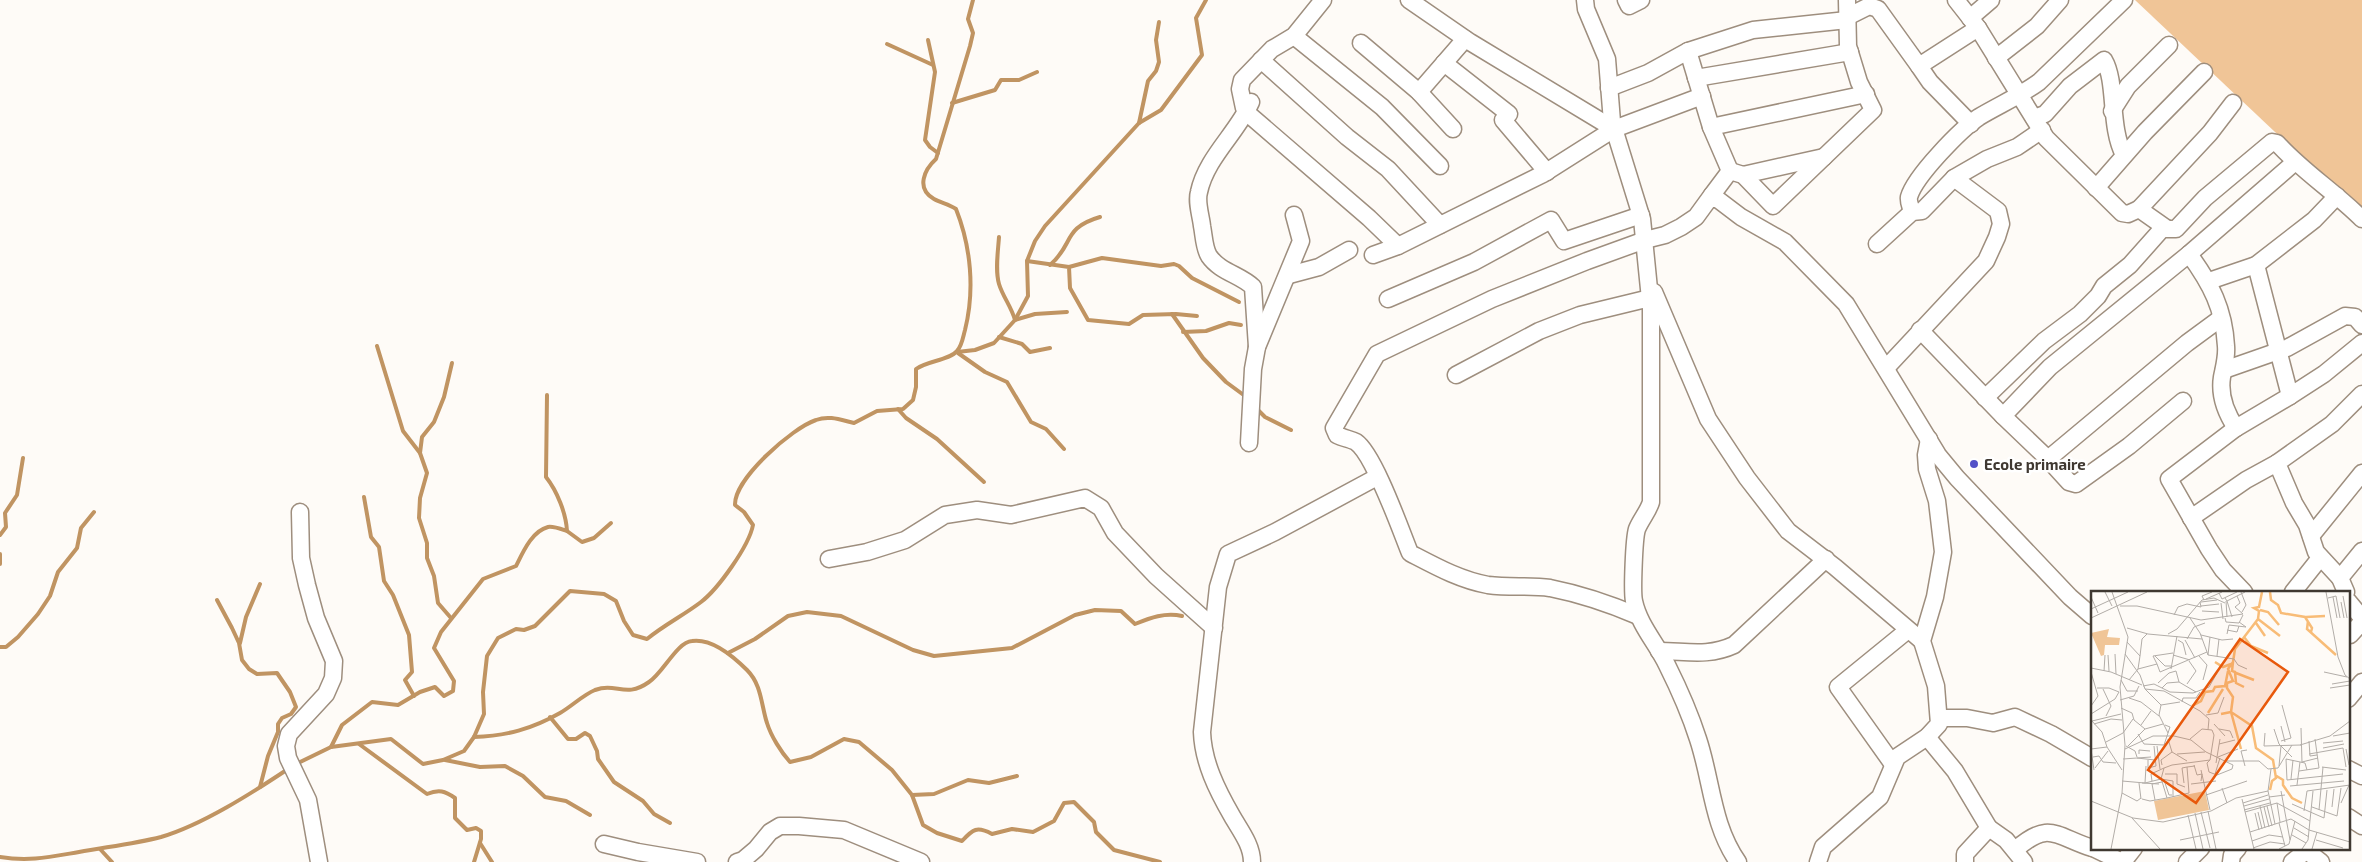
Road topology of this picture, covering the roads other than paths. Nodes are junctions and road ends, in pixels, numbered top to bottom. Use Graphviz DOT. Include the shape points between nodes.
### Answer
graph roads {
  1 [pos="1323,0"];
  2 [pos="1409,0"];
  3 [pos="1585,0"];
  4 [pos="1626,0"];
  5 [pos="1641,0"];
  6 [pos="1847,0"];
  7 [pos="1956,0"];
  8 [pos="1992,0"];
  9 [pos="2060,0"];
  10 [pos="2124,0"];
  11 [pos="1847,19"];
  12 [pos="1974,23"];
  13 [pos="1294,36"];
  14 [pos="1465,39"];
  15 [pos="1361,43"];
  16 [pos="2169,46"];
  17 [pos="1688,51"];
  18 [pos="1850,52"];
  19 [pos="1996,58"];
  20 [pos="1261,60"];
  21 [pos="1444,63"];
  22 [pos="1919,66"];
  23 [pos="2204,72"];
  24 [pos="1696,78"];
  25 [pos="1609,88"];
  26 [pos="1419,92"];
  27 [pos="1866,94"];
  28 [pos="1702,96"];
  29 [pos="2018,96"];
  30 [pos="2233,103"];
  31 [pos="1247,107"];
  32 [pos="2112,111"];
  33 [pos="1971,124"];
  34 [pos="2038,124"];
  35 [pos="1711,127"];
  36 [pos="1453,129"];
  37 [pos="1614,129"];
  38 [pos="2124,155"];
  39 [pos="1824,157"];
  40 [pos="2295,162"];
  41 [pos="1440,166"];
  42 [pos="1547,172"];
  43 [pos="1737,173"];
  44 [pos="1954,178"];
  45 [pos="2096,188"];
  46 [pos="1712,195"];
  47 [pos="2337,196"];
  48 [pos="2139,209"];
  49 [pos="1912,212"];
  50 [pos="1294,215"];
  51 [pos="1641,215"];
  52 [pos="2362,219"];
  53 [pos="1440,225"];
  54 [pos="2166,228"];
  55 [pos="1645,240"];
  56 [pos="1877,244"];
  57 [pos="1398,246"];
  58 [pos="1349,250"];
  59 [pos="2190,254"];
  60 [pos="1373,255"];
  61 [pos="2256,265"];
  62 [pos="1289,275"];
  63 [pos="1647,276"];
  64 [pos="2209,281"];
  65 [pos="1650,298"];
  66 [pos="1388,299"];
  67 [pos="2221,318"];
  68 [pos="2362,325"];
  69 [pos="1920,330"];
  70 [pos="2362,343"];
  71 [pos="1258,347"];
  72 [pos="2279,351"];
  73 [pos="1886,368"];
  74 [pos="2224,370"];
  75 [pos="1456,375"];
  76 [pos="2362,394"];
  77 [pos="2290,396"];
  78 [pos="1985,398"];
  79 [pos="2183,401"];
  80 [pos="2003,416"];
  81 [pos="2236,428"];
  82 [pos="1929,438"];
  83 [pos="1249,443"];
  84 [pos="2048,459"];
  85 [pos="2277,463"];
  86 [pos="2362,473"];
  87 [pos="1377,477"];
  88 [pos="300,512"];
  89 [pos="2191,518"];
  90 [pos="2311,536"];
  91 [pos="2362,551"];
  92 [pos="2320,558"];
  93 [pos="828,559"];
  94 [pos="1826,559"];
  95 [pos="2343,585"];
  96 [pos="2243,591"];
  97 [pos="2294,591"];
  98 [pos="2350,604"];
  99 [pos="2091,615"];
  100 [pos="1638,616"];
  101 [pos="2362,620"];
  102 [pos="1214,628"];
  103 [pos="1908,630"];
  104 [pos="2353,636"];
  105 [pos="1922,641"];
  106 [pos="1659,651"];
  107 [pos="2362,682"];
  108 [pos="2350,697"];
  109 [pos="1939,718"];
  110 [pos="1927,737"];
  111 [pos="2091,757"];
  112 [pos="1892,763"];
  113 [pos="2350,770"];
  114 [pos="2362,776"];
  115 [pos="2350,818"];
  116 [pos="2362,826"];
  117 [pos="1989,828"];
  118 [pos="604,844"];
  119 [pos="2091,847"];
  120 [pos="2097,850"];
  121 [pos="2132,850"];
  122 [pos="2199,850"];
  123 [pos="2236,850"];
  124 [pos="2304,850"];
  125 [pos="2306,850"];
  126 [pos="2020,856"];
  127 [pos="319,862"];
  128 [pos="697,862"];
  129 [pos="737,862"];
  130 [pos="922,862"];
  131 [pos="1252,862"];
  132 [pos="1738,862"];
  133 [pos="1818,862"];
  134 [pos="1965,862"];
  135 [pos="2123,862"];
  136 [pos="2187,862"];
  137 [pos="2231,862"];
  138 [pos="2292,862"];
  139 [pos="2321,862"];
  1 -- 13 [label="street"];
  2 -- 14 [label="street"];
  3 -- 25 [label="street" via="1608,59"];
  4 -- 5 [label="street" via="1629,6"];
  6 -- 11 [label="street"];
  7 -- 12 [label="street"];
  8 -- 12 [label="street"];
  9 -- 19 [label="street" via="2037,26"];
  10 -- 29 [label="street" via="2039,82"];
  11 -- 17 [label="street" via="1753,30"];
  11 -- 18 [label="street"];
  11 -- 22 [label="street" via="1868,6 1878,9"];
  12 -- 19 [label="street"];
  12 -- 22 [label="street"];
  13 -- 20 [label="street"];
  13 -- 41 [label="street" via="1382,107"];
  14 -- 21 [label="street"];
  14 -- 37 [label="street"];
  15 -- 26 [label="street"];
  16 -- 32 [label="street" via="2128,86"];
  17 -- 24 [label="street"];
  17 -- 25 [label="street" via="1648,73"];
  18 -- 24 [label="street"];
  18 -- 27 [label="street"];
  19 -- 29 [label="street"];
  20 -- 31 [label="street" via="1242,80 1240,89"];
  20 -- 53 [label="street" via="1388,169"];
  21 -- 26 [label="street"];
  21 -- 42 [label="street" via="1509,114 1502,120"];
  22 -- 33 [label="street"];
  23 -- 38 [label="street"];
  24 -- 28 [label="street"];
  25 -- 37 [label="street"];
  26 -- 36 [label="street"];
  27 -- 35 [label="street"];
  27 -- 39 [label="street" via="1874,110"];
  28 -- 35 [label="street"];
  28 -- 37 [label="street"];
  29 -- 33 [label="street"];
  29 -- 34 [label="street"];
  30 -- 48 [label="street" via="2210,133"];
  31 -- 57 [label="street"];
  31 -- 71 [label="street" via="1204,176 1198,194 1208,255 1221,268 1248,281 1253,287"];
  32 -- 34 [label="street" via="2108,67 2104,60 2070,86"];
  32 -- 38 [label="street"];
  33 -- 49 [label="street" via="1926,168 1908,200"];
  34 -- 44 [label="street" via="2017,147"];
  34 -- 45 [label="street" via="2046,138"];
  35 -- 43 [label="street"];
  37 -- 42 [label="street"];
  37 -- 51 [label="street"];
  38 -- 45 [label="street"];
  39 -- 43 [label="street"];
  39 -- 43 [label="street" via="1773,206"];
  40 -- 47 [label="street"];
  40 -- 54 [label="street" via="2276,142 2272,142 2205,198 2176,229"];
  40 -- 59 [label="street"];
  42 -- 53 [label="street"];
  43 -- 46 [label="street"];
  44 -- 49 [label="street" via="1922,211"];
  44 -- 69 [label="street" via="1998,211 2001,224 1986,261"];
  45 -- 48 [label="street" via="2122,212 2128,214"];
  46 -- 55 [label="street" via="1696,217 1681,228"];
  46 -- 73 [label="street" via="1741,217 1785,242 1814,270 1853,313"];
  47 -- 52 [label="street"];
  47 -- 61 [label="street" via="2314,220"];
  48 -- 54 [label="street"];
  49 -- 56 [label="street"];
  50 -- 62 [label="street" via="1301,242"];
  51 -- 55 [label="street"];
  51 -- 66 [label="street" via="1564,241 1551,220 1474,262"];
  53 -- 57 [label="street"];
  54 -- 78 [label="street" via="2104,286 2080,314 2044,341"];
  55 -- 63 [label="street"];
  55 -- 87 [label="street" via="1492,299 1377,354 1334,428 1337,436 1356,442"];
  57 -- 60 [label="street"];
  58 -- 62 [label="street" via="1319,266"];
  59 -- 64 [label="street"];
  59 -- 80 [label="street" via="2050,367"];
  61 -- 64 [label="street"];
  61 -- 72 [label="street"];
  62 -- 71 [label="street"];
  63 -- 65 [label="street"];
  63 -- 94 [label="street" via="1708,419 1747,478 1788,531"];
  64 -- 67 [label="street" via="2218,300"];
  65 -- 75 [label="street" via="1580,315 1539,331"];
  65 -- 100 [label="street" via="1651,502 1637,530 1633,600"];
  67 -- 74 [label="street" via="2226,346"];
  67 -- 84 [label="street"];
  68 -- 72 [label="street" via="2355,317 2345,316"];
  69 -- 73 [label="street"];
  69 -- 78 [label="street"];
  70 -- 77 [label="street" via="2331,369"];
  71 -- 83 [label="street" via="1253,369"];
  72 -- 74 [label="street"];
  72 -- 77 [label="street"];
  73 -- 82 [label="street"];
  74 -- 81 [label="street" via="2222,399"];
  76 -- 85 [label="street" via="2326,428"];
  77 -- 81 [label="street"];
  78 -- 80 [label="street"];
  79 -- 84 [label="street" via="2076,484 2069,482"];
  80 -- 84 [label="street"];
  81 -- 89 [label="street" via="2170,476 2169,481"];
  82 -- 99 [label="street" via="1957,478"];
  82 -- 105 [label="street" via="1927,469 1937,501 1943,552 1936,597"];
  85 -- 89 [label="street"];
  85 -- 90 [label="street"];
  86 -- 90 [label="street"];
  87 -- 100 [label="street" via="1410,553 1452,575 1488,585 1549,588 1615,606"];
  87 -- 102 [label="street" via="1228,554 1218,587"];
  88 -- 127 [label="street" via="307,585 316,618 334,661 333,678 326,694 288,734 286,746 288,758 308,800"];
  89 -- 96 [label="street" via="2218,562"];
  90 -- 92 [label="street"];
  91 -- 95 [label="street"];
  92 -- 95 [label="street"];
  92 -- 97 [label="street"];
  93 -- 102 [label="street" via="867,552 905,540 945,516 977,510 1011,515 1085,498 1101,508 1115,533 1156,576"];
  94 -- 103 [label="street"];
  94 -- 106 [label="street" via="1734,645 1719,652"];
  98 -- 101 [label="street"];
  100 -- 106 [label="street"];
  101 -- 104 [label="street"];
  102 -- 131 [label="street" via="1202,744 1216,787 1244,834"];
  103 -- 105 [label="street"];
  103 -- 112 [label="street" via="1839,686"];
  105 -- 109 [label="street" via="1936,686"];
  106 -- 132 [label="street" via="1695,730 1717,819"];
  107 -- 108 [label="street"];
  109 -- 110 [label="street" via="1938,726"];
  109 -- 111 [label="street" via="1968,718 1993,723 2015,717"];
  110 -- 112 [label="street"];
  110 -- 117 [label="street" via="1955,771"];
  112 -- 133 [label="street" via="1880,797 1823,847"];
  113 -- 114 [label="street"];
  115 -- 116 [label="street"];
  117 -- 126 [label="street"];
  117 -- 134 [label="street" via="1965,854"];
  118 -- 128 [label="street"];
  119 -- 126 [label="street" via="2043,832 2031,836"];
  120 -- 135 [label="street"];
  121 -- 135 [label="street"];
  122 -- 136 [label="street"];
  123 -- 137 [label="street"];
  124 -- 138 [label="street"];
  125 -- 139 [label="street"];
  129 -- 130 [label="street" via="780,826 799,826 844,830"];
}
